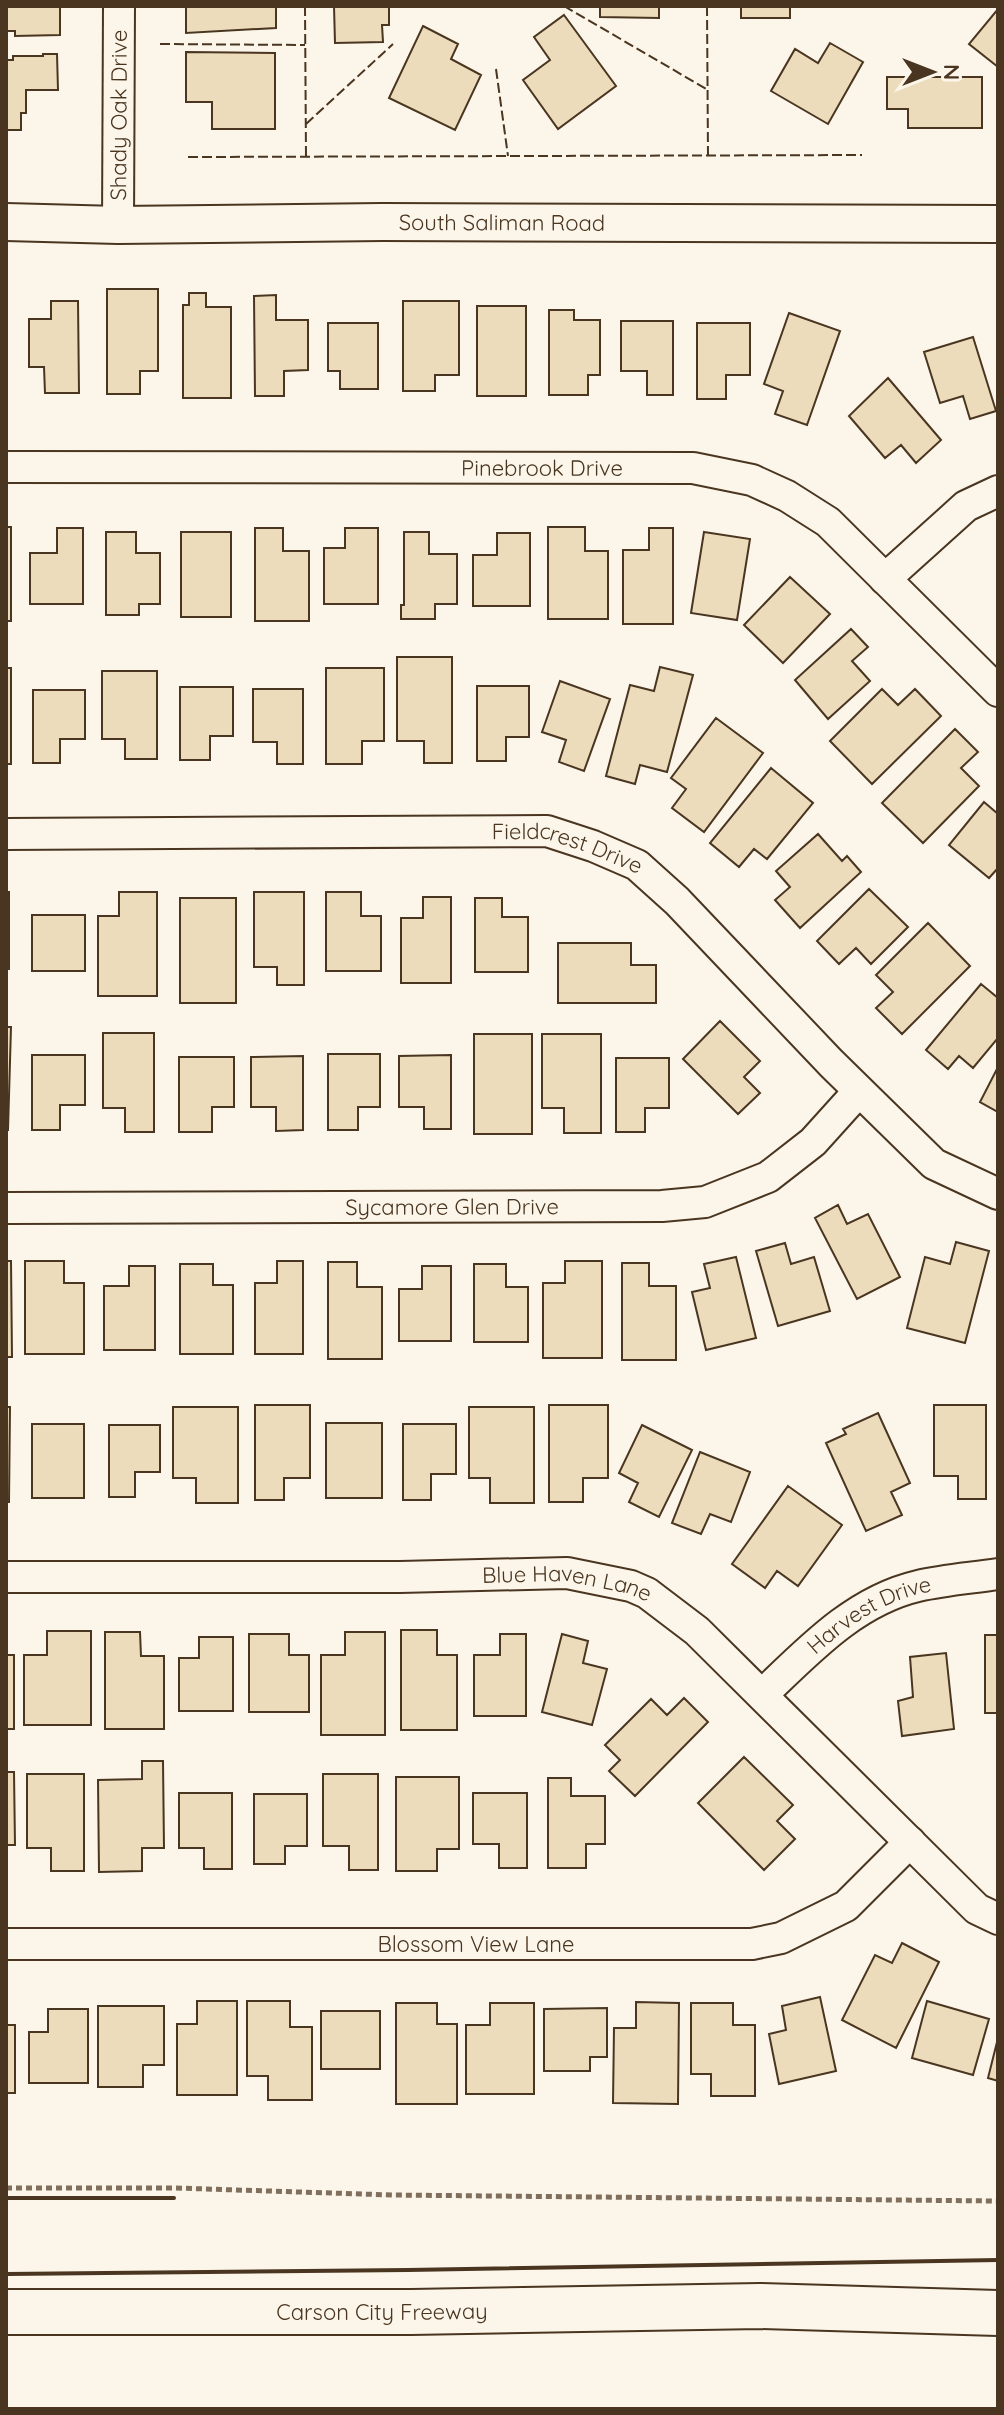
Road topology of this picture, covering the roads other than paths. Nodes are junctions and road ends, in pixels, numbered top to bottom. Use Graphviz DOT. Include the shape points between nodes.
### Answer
graph roads {
  1 [pos="119,6"];
  2 [pos="6,222"];
  3 [pos="998,224"];
  4 [pos="118,225"];
  5 [pos="6,467"];
  6 [pos="998,491"];
  7 [pos="885,579"];
  8 [pos="998,691"];
  9 [pos="6,834"];
  10 [pos="859,1091"];
  11 [pos="998,1194"];
  12 [pos="6,1208"];
  13 [pos="998,1574"];
  14 [pos="6,1577"];
  15 [pos="762,1695"];
  16 [pos="910,1842"];
  17 [pos="998,1919"];
  18 [pos="6,1944"];
  19 [pos="998,2286"];
  20 [pos="760,2306"];
  21 [pos="6,2312"];
  22 [pos="998,2313"];
  1 -- 4 [label="street, Shady Oak Drive"];
  2 -- 4 [label="street, South Saliman Road"];
  3 -- 4 [label="street, South Saliman Road"];
  5 -- 7 [label="street, Pinebrook Drive" via="693,468 752,480 787,496 828,522"];
  6 -- 7 [label="street" via="966,506"];
  7 -- 8 [label="street, Pinebrook Drive"];
  9 -- 10 [label="street, Fieldcrest Drive" via="547,831 637,865"];
  10 -- 11 [label="street, Fieldcrest Drive" via="934,1164"];
  10 -- 12 [label="street, Sycamore Glen Drive" via="813,1142 768,1177 705,1202"];
  13 -- 15 [label="street, Harvest Drive" via="918,1586 865,1608 834,1628"];
  14 -- 15 [label="street, Blue Haven Lane" via="567,1573 647,1593 697,1631"];
  15 -- 16 [label="street, Blue Haven Lane"];
  16 -- 17 [label="street, Blue Haven Lane" via="977,1909"];
  16 -- 18 [label="street, Blossom View Lane" via="846,1906 781,1938 752,1944"];
  19 -- 20 [label="highway" via="913,2283"];
  20 -- 21 [label="highway, Carson City Freeway"];
  20 -- 22 [label="highway"];
}
